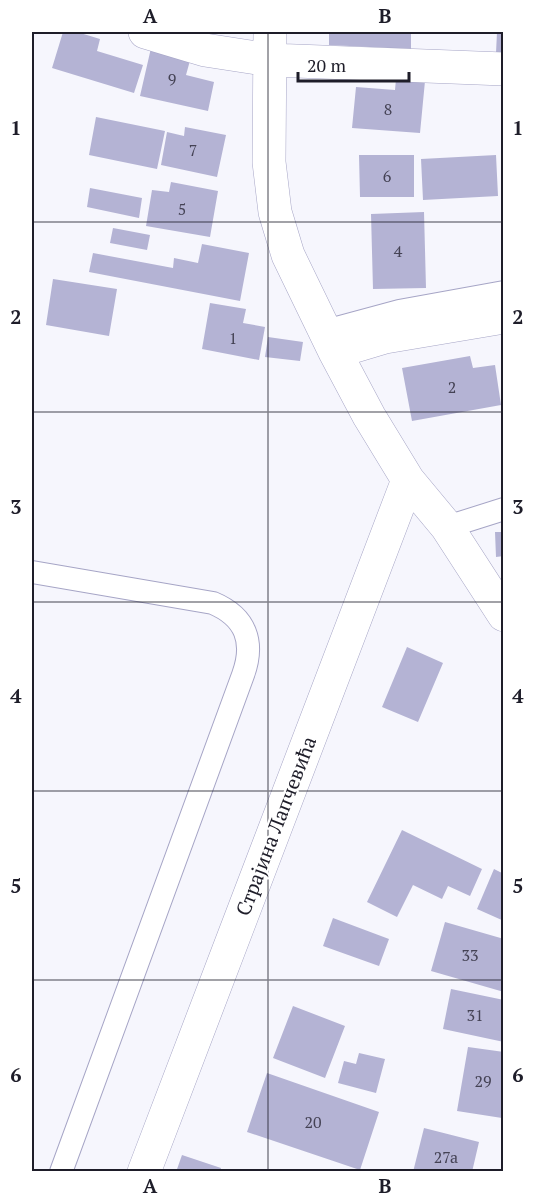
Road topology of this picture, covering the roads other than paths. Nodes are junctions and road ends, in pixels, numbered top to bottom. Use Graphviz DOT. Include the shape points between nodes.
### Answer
graph roads {
  1 [pos="146,32"];
  2 [pos="270,46"];
  3 [pos="504,69"];
  4 [pos="504,292"];
  5 [pos="504,317"];
  6 [pos="330,341"];
  7 [pos="408,480"];
  8 [pos="504,509"];
  9 [pos="447,527"];
  10 [pos="32,572"];
  11 [pos="504,615"];
  12 [pos="61,1172"];
  13 [pos="144,1172"];
  1 -- 2 [label="street" via="205,50"];
  2 -- 3 [label="street"];
  2 -- 6 [label="street" via="268,162 276,212 288,255"];
  4 -- 6 [label="lane" via="399,311"];
  5 -- 6 [label="street" via="385,337"];
  6 -- 7 [label="street"];
  7 -- 9 [label="street"];
  7 -- 13 [label="street, Страјина Лапчевића"];
  8 -- 9 [label="lane"];
  9 -- 11 [label="street"];
  10 -- 12 [label="lane" via="213,603 236,617 249,644 246,668"];
}
